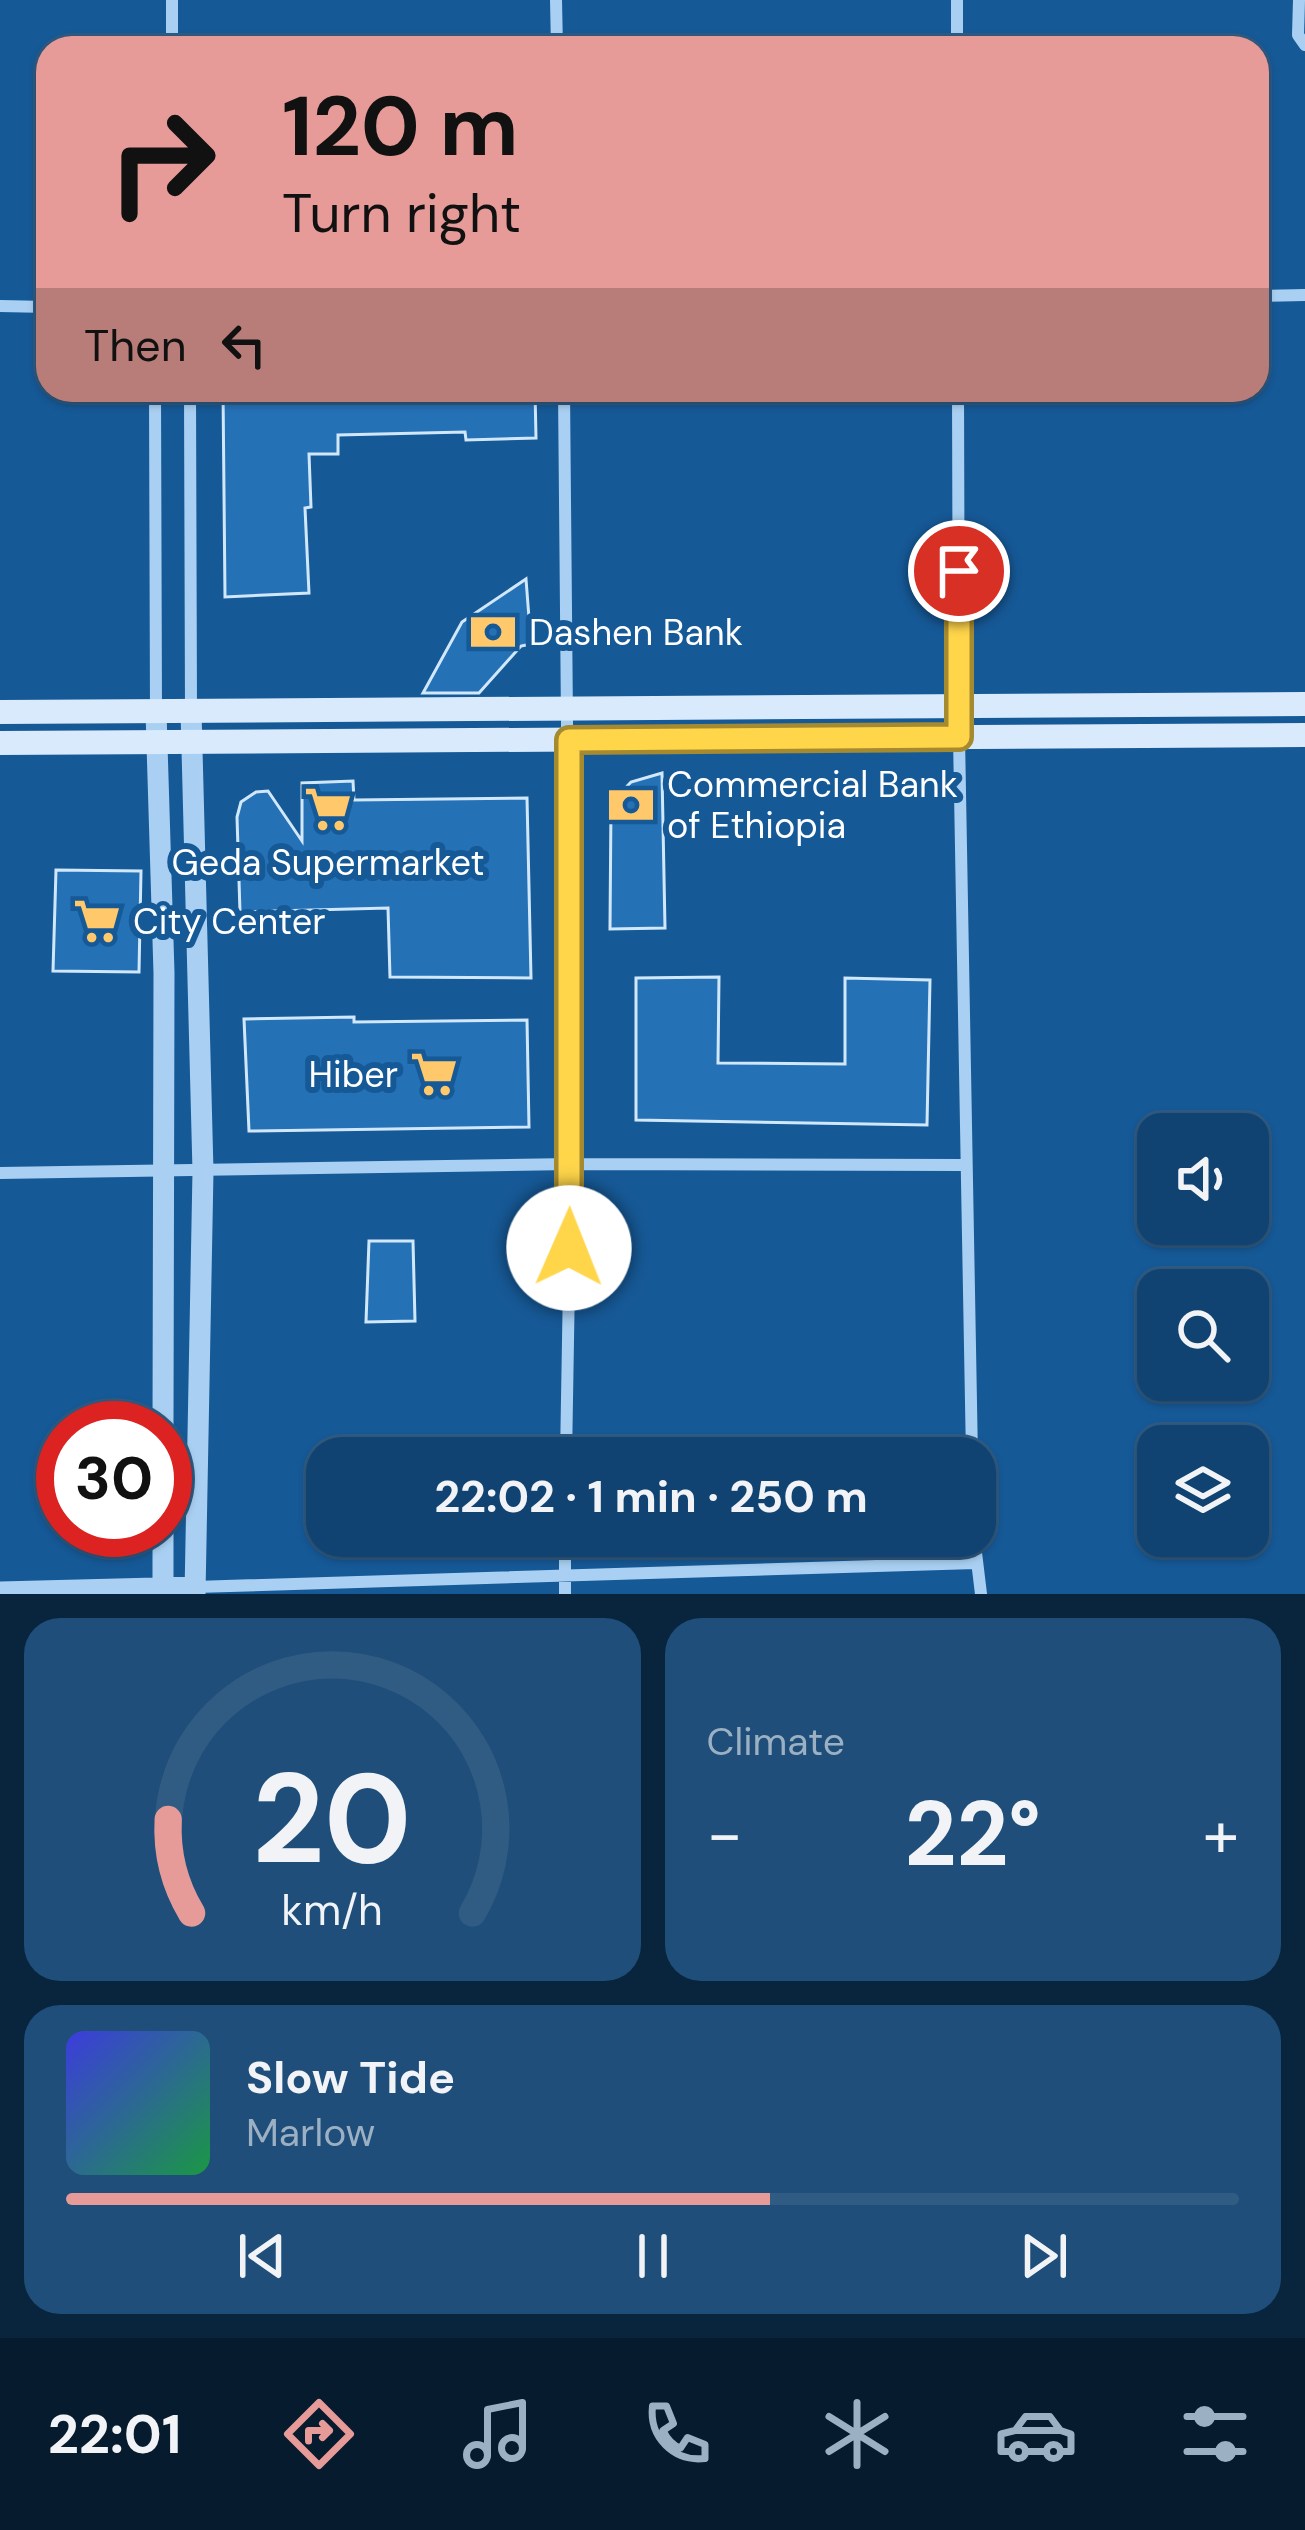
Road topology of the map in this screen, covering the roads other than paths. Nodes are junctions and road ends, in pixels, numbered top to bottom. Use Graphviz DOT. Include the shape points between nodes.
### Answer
graph roads {
  1 [pos="172,0"];
  2 [pos="556,0"];
  3 [pos="957,0"];
  4 [pos="1299,0"];
  5 [pos="172,36"];
  6 [pos="557,36"];
  7 [pos="957,36"];
  8 [pos="1305,45"];
  9 [pos="1305,295"];
  10 [pos="1269,296"];
  11 [pos="0,306"];
  12 [pos="36,307"];
  13 [pos="155,402"];
  14 [pos="190,402"];
  15 [pos="565,402"];
  16 [pos="958,402"];
  17 [pos="1305,704"];
  18 [pos="959,706"];
  19 [pos="569,709"];
  20 [pos="191,711"];
  21 [pos="0,712"];
  22 [pos="156,712"];
  23 [pos="1305,735"];
  24 [pos="959,737"];
  25 [pos="569,740"];
  26 [pos="156,742"];
  27 [pos="192,742"];
  28 [pos="0,743"];
  29 [pos="571,1164"];
  30 [pos="965,1165"];
  31 [pos="202,1172"];
  32 [pos="0,1173"];
  33 [pos="164,1173"];
  34 [pos="163,1401"];
  35 [pos="566,1437"];
  36 [pos="971,1437"];
  37 [pos="163,1557"];
  38 [pos="565,1557"];
  39 [pos="975,1557"];
  40 [pos="975,1563"];
  41 [pos="565,1575"];
  42 [pos="163,1591"];
  43 [pos="195,1591"];
  44 [pos="0,1592"];
  45 [pos="565,1594"];
  46 [pos="981,1594"];
  1 -- 5 [label="street"];
  2 -- 6 [label="street"];
  3 -- 7 [label="street"];
  4 -- 8 [label="street"];
  9 -- 10 [label="street"];
  11 -- 12 [label="street"];
  13 -- 22 [label="street"];
  14 -- 20 [label="street"];
  15 -- 19 [label="street"];
  16 -- 18 [label="street"];
  17 -- 18 [label="main road"];
  18 -- 19 [label="main road"];
  18 -- 24 [label="street"];
  19 -- 20 [label="main road"];
  19 -- 25 [label="street"];
  20 -- 22 [label="main road"];
  20 -- 27 [label="street"];
  21 -- 22 [label="main road"];
  22 -- 26 [label="street"];
  23 -- 24 [label="main road"];
  24 -- 25 [label="main road"];
  24 -- 30 [label="street"];
  25 -- 27 [label="main road"];
  25 -- 29 [label="street"];
  26 -- 27 [label="main road"];
  26 -- 28 [label="main road"];
  26 -- 33 [label="street"];
  27 -- 31 [label="street"];
  29 -- 30 [label="street"];
  29 -- 31 [label="street"];
  29 -- 35 [label="street"];
  30 -- 36 [label="street"];
  31 -- 33 [label="street"];
  31 -- 43 [label="street"];
  32 -- 33 [label="street"];
  33 -- 34 [label="street"];
  37 -- 42 [label="street"];
  38 -- 41 [label="street"];
  39 -- 40 [label="street"];
  40 -- 41 [label="street"];
  40 -- 46 [label="street"];
  41 -- 43 [label="street"];
  41 -- 45 [label="street"];
  42 -- 43 [label="street"];
  42 -- 44 [label="street"];
}
